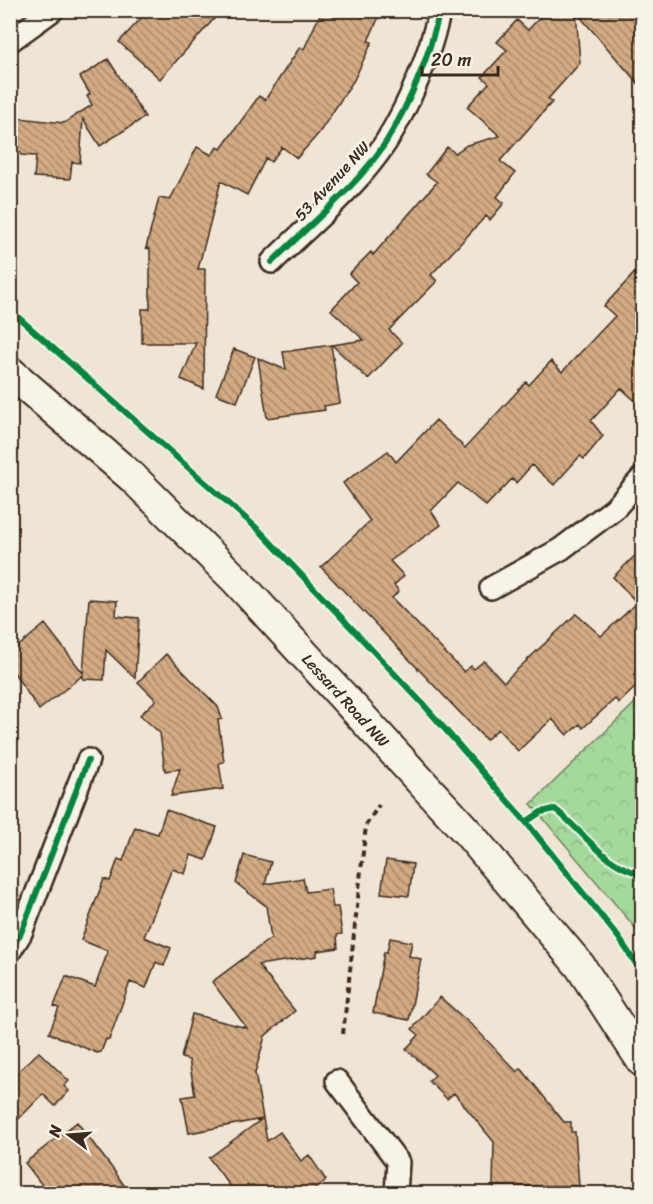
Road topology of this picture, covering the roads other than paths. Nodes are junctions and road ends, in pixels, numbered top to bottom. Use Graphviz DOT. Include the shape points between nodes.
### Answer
graph roads {
  1 [pos="53,10"];
  2 [pos="440,10"];
  3 [pos="10,41"];
  4 [pos="272,262"];
  5 [pos="10,372"];
  6 [pos="642,478"];
  7 [pos="491,588"];
  8 [pos="88,760"];
  9 [pos="10,951"];
  10 [pos="642,1061"];
  11 [pos="337,1081"];
  12 [pos="396,1194"];
  1 -- 3 [label="street"];
  2 -- 4 [label="street, 53 Avenue NW" via="422,71 385,142 363,172"];
  5 -- 10 [label="main road, Lessard Road NW" via="133,478 236,580 469,834 580,966"];
  6 -- 7 [label="street" via="614,509 561,549"];
  8 -- 9 [label="street" via="21,933"];
  11 -- 12 [label="street" via="398,1162"];
}
